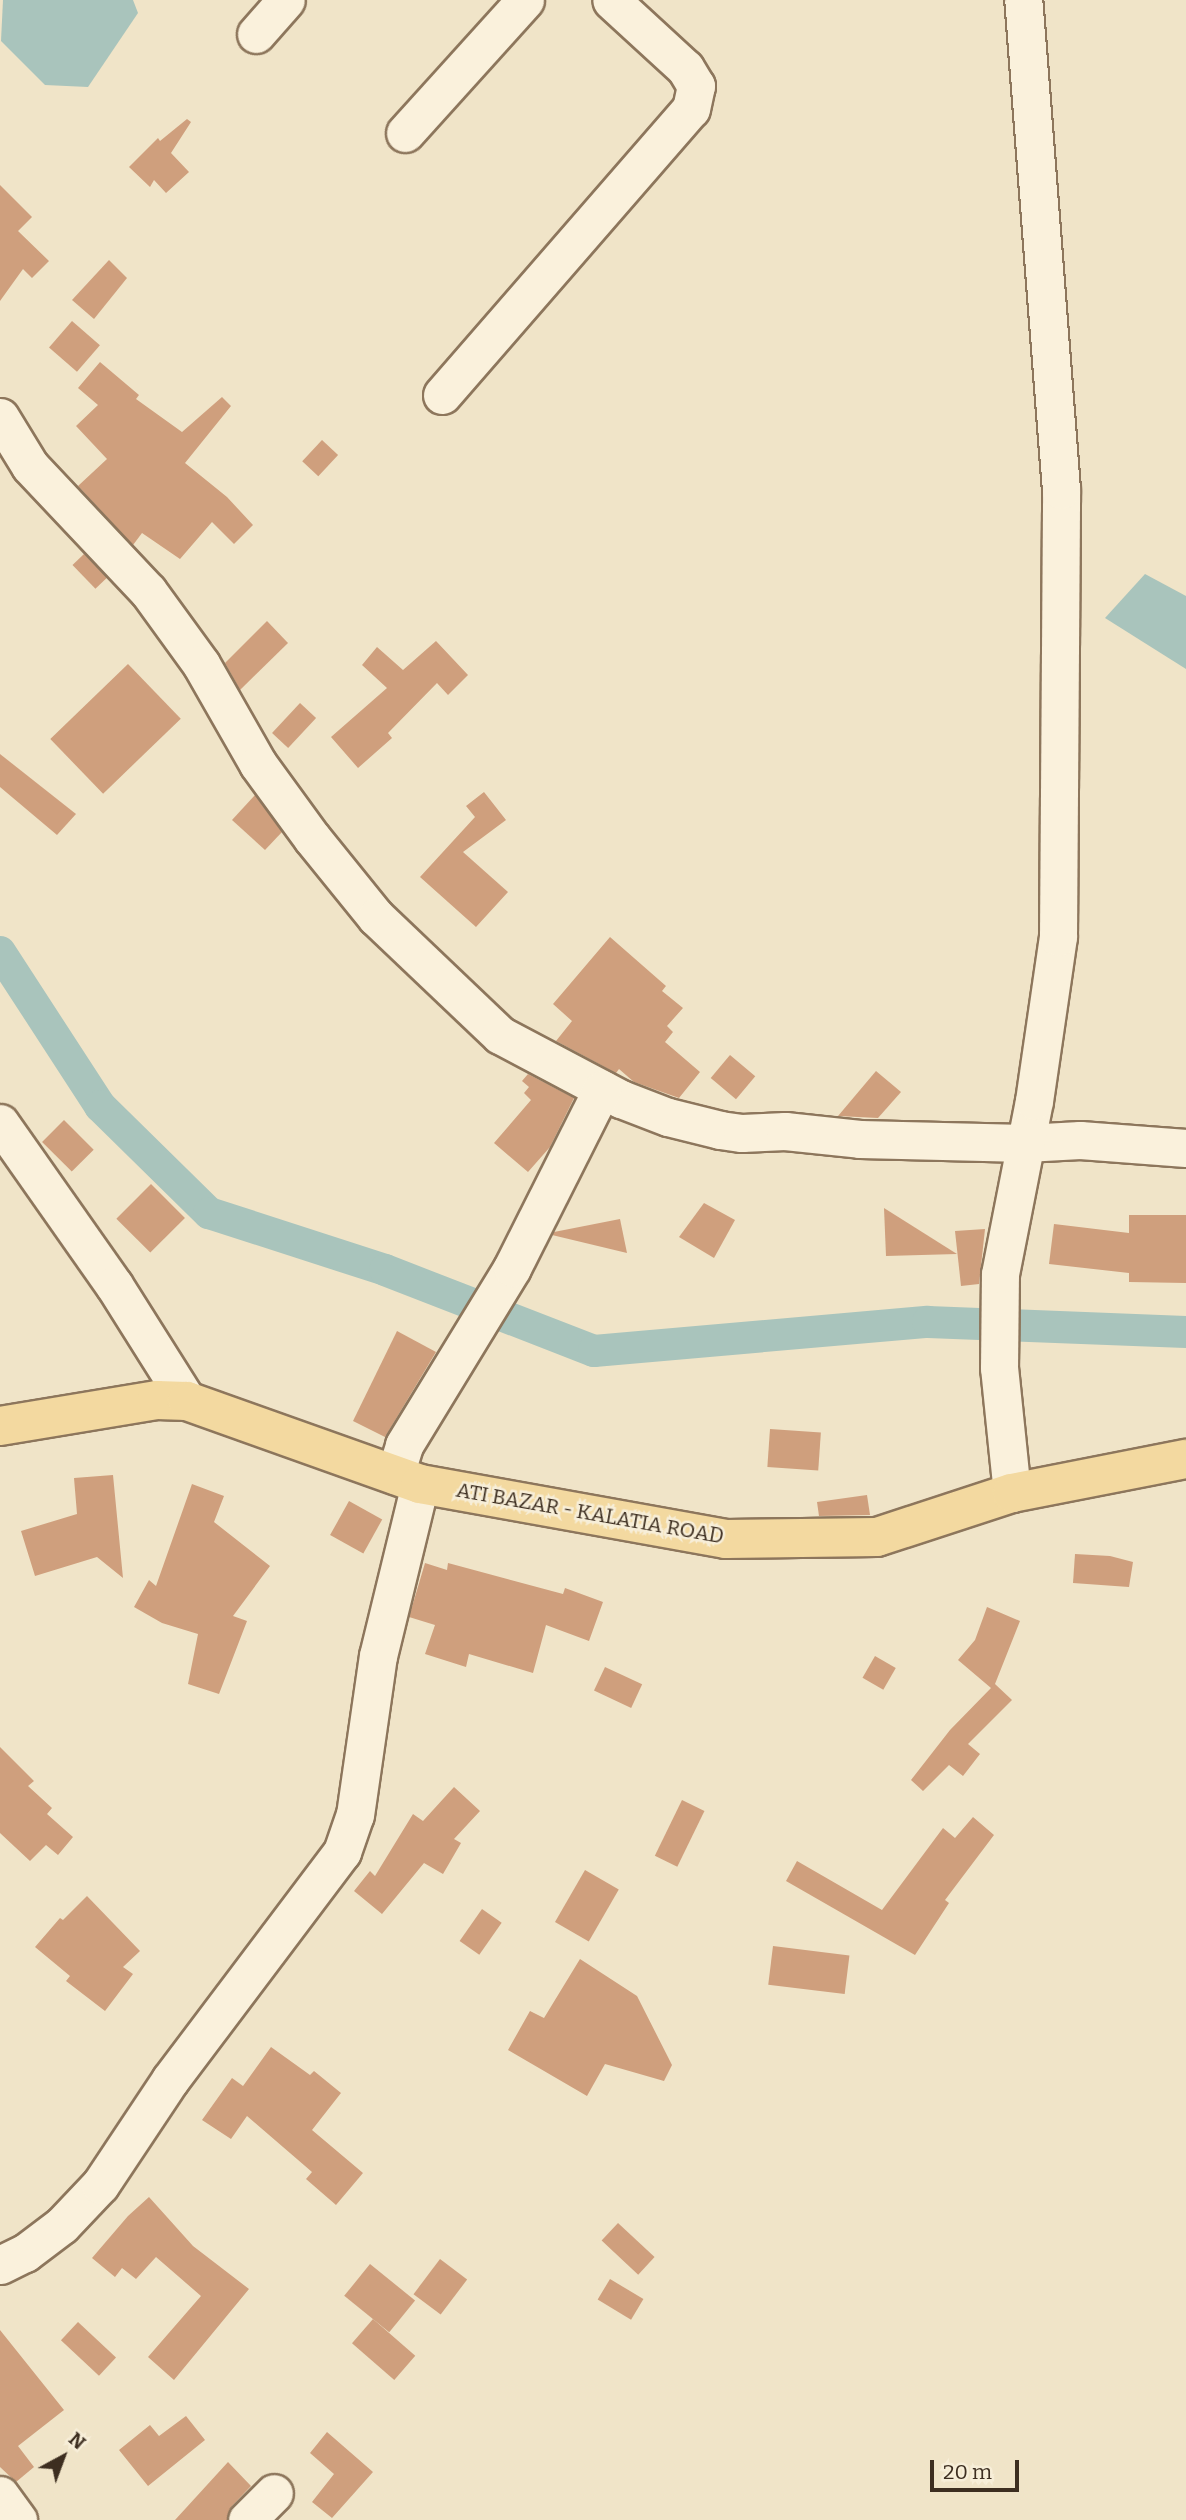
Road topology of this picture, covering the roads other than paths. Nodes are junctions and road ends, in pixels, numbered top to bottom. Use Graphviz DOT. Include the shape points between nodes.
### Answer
graph roads {
  1 [pos="286,0"];
  2 [pos="526,0"];
  3 [pos="611,0"];
  4 [pos="1023,0"];
  5 [pos="256,34"];
  6 [pos="405,133"];
  7 [pos="442,395"];
  8 [pos="0,417"];
  9 [pos="602,1089"];
  10 [pos="0,1123"];
  11 [pos="1025,1143"];
  12 [pos="1186,1148"];
  13 [pos="187,1401"];
  14 [pos="0,1426"];
  15 [pos="1186,1459"];
  16 [pos="407,1479"];
  17 [pos="1012,1493"];
  18 [pos="0,2265"];
  19 [pos="274,2493"];
  20 [pos="0,2496"];
  21 [pos="18,2520"];
  22 [pos="247,2520"];
  1 -- 5 [label="street"];
  2 -- 6 [label="street"];
  3 -- 7 [label="street" via="685,68 696,86 691,108"];
  4 -- 11 [label="street" via="1061,490 1058,937"];
  8 -- 9 [label="street" via="30,466 148,591 201,664 258,764 376,917 500,1035"];
  9 -- 11 [label="street" via="668,1117 742,1133 785,1131 860,1139"];
  9 -- 16 [label="street" via="512,1268 404,1445"];
  10 -- 13 [label="street" via="114,1285"];
  11 -- 12 [label="street" via="1080,1140"];
  11 -- 17 [label="street" via="1000,1274 999,1368"];
  13 -- 14 [label="main road, ATI BAZAR - KALATIA ROAD" via="157,1400"];
  13 -- 16 [label="main road, ATI BAZAR - KALATIA ROAD"];
  15 -- 17 [label="main road, ATI BAZAR - KALATIA ROAD"];
  16 -- 17 [label="main road, ATI BAZAR - KALATIA ROAD" via="726,1538 877,1537"];
  16 -- 18 [label="street" via="355,1815 342,1852 170,2080 100,2185 62,2225"];
  19 -- 22 [label="street"];
  20 -- 21 [label="street"];
}
